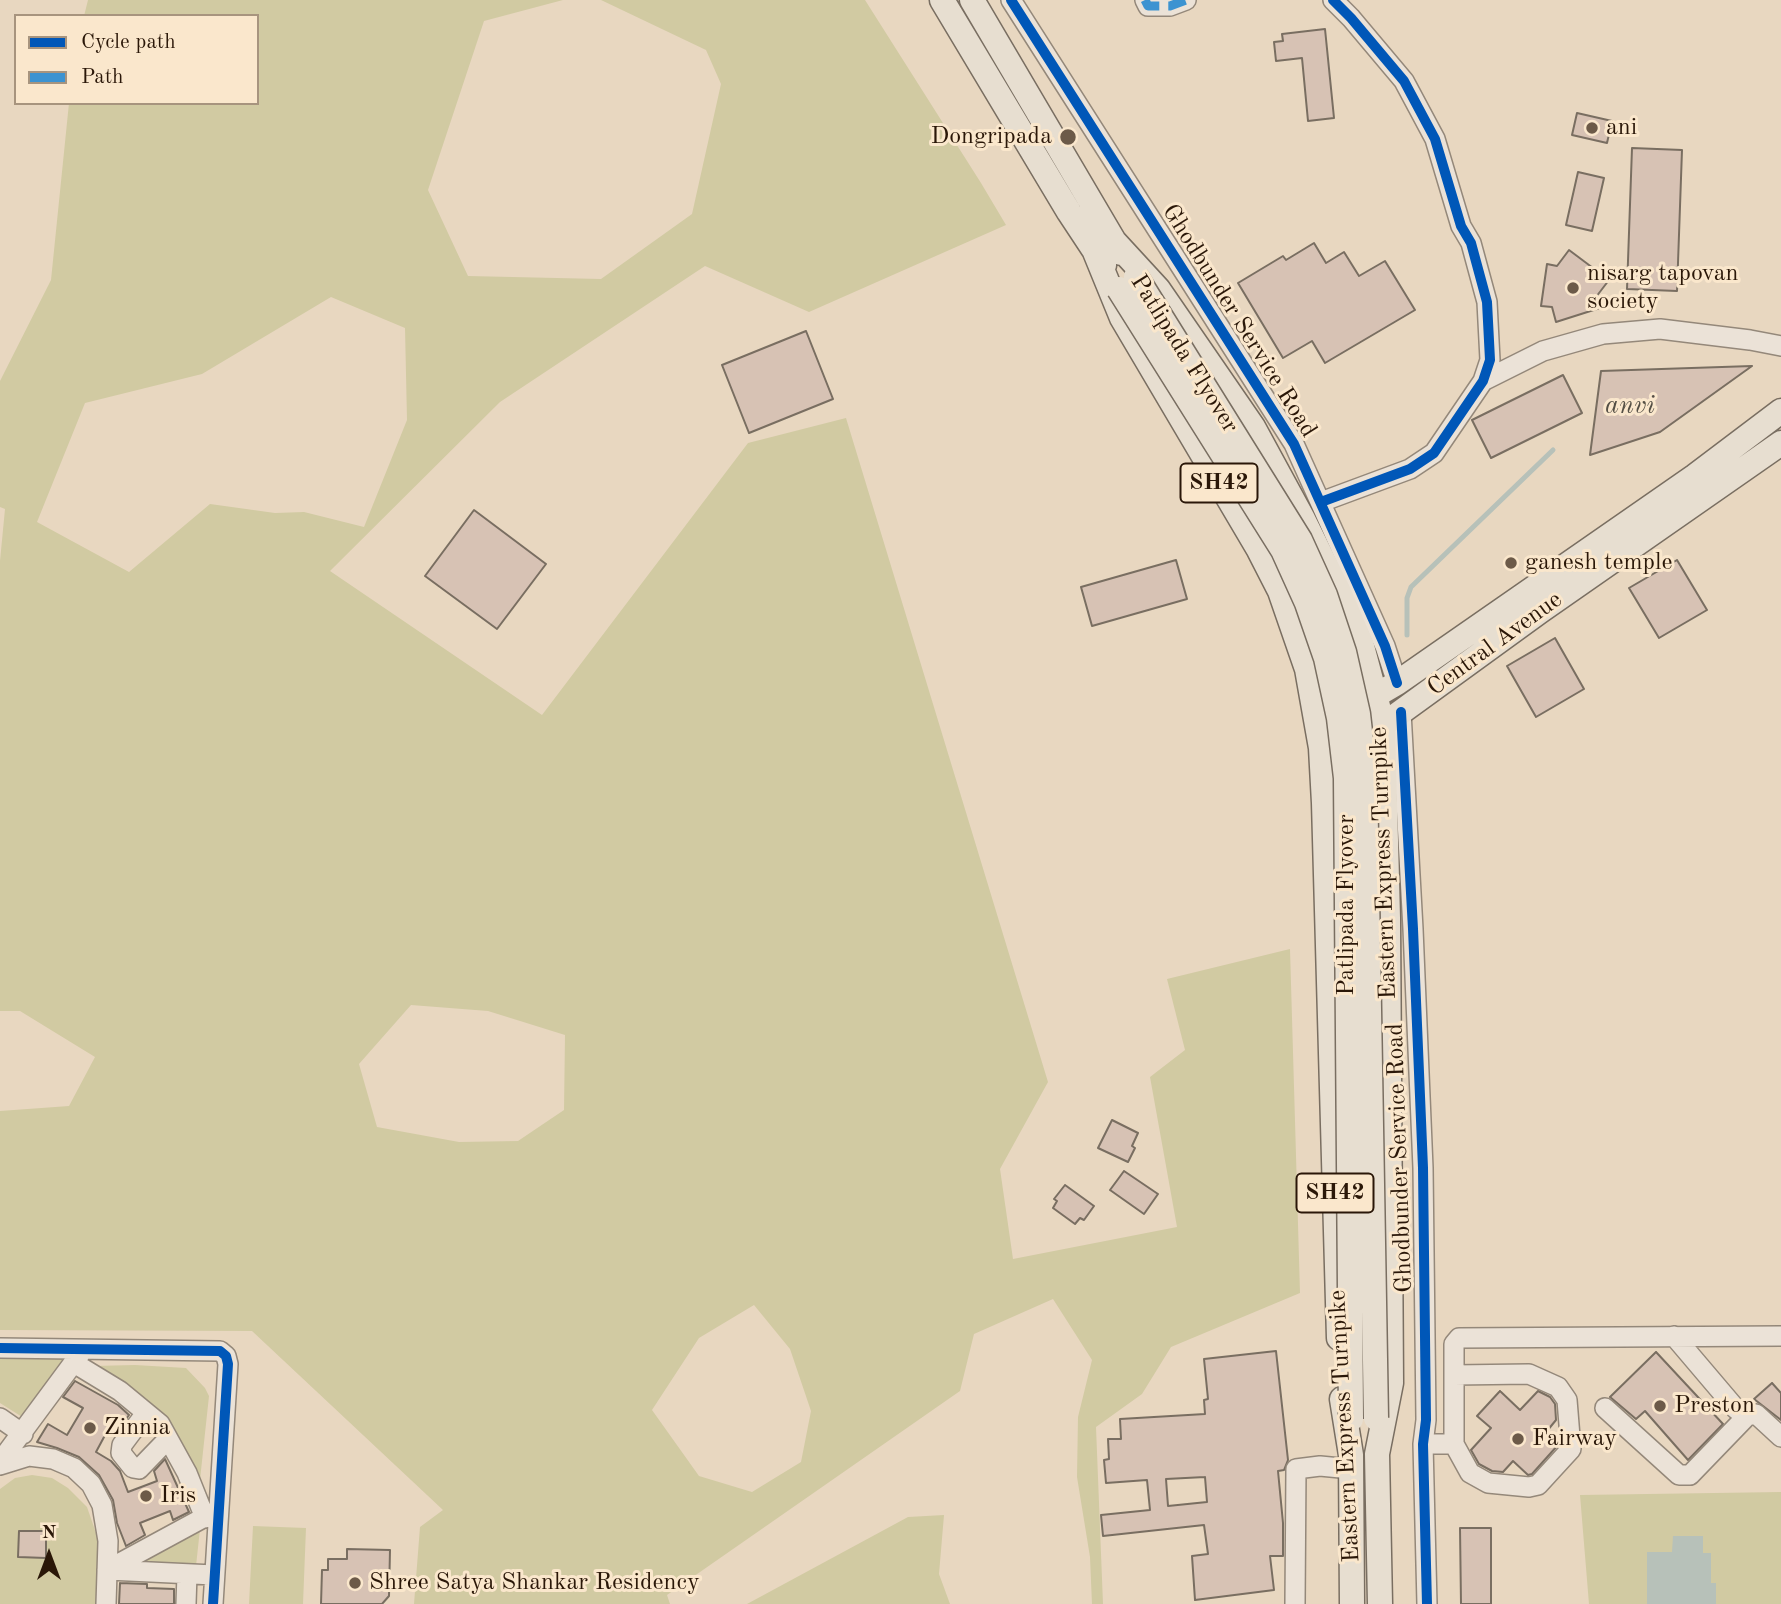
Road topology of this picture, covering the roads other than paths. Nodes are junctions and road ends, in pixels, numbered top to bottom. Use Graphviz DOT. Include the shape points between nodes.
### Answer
graph roads {
  1 [pos="942,0"];
  2 [pos="972,0"];
  3 [pos="1011,0"];
  4 [pos="1145,0"];
  5 [pos="1186,0"];
  6 [pos="1333,0"];
  7 [pos="1103,245"];
  8 [pos="1127,283"];
  9 [pos="1781,346"];
  10 [pos="1483,381"];
  11 [pos="1781,411"];
  12 [pos="1781,443"];
  13 [pos="1321,502"];
  14 [pos="1386,690"];
  15 [pos="1392,719"];
  16 [pos="1320,737"];
  17 [pos="1674,1336"];
  18 [pos="1781,1336"];
  19 [pos="0,1348"];
  20 [pos="78,1357"];
  21 [pos="1454,1375"];
  22 [pos="1605,1408"];
  23 [pos="1736,1409"];
  24 [pos="146,1413"];
  25 [pos="0,1418"];
  26 [pos="23,1434"];
  27 [pos="1781,1437"];
  28 [pos="168,1439"];
  29 [pos="1423,1444"];
  30 [pos="1454,1444"];
  31 [pos="1377,1454"];
  32 [pos="1351,1462"];
  33 [pos="0,1464"];
  34 [pos="211,1514"];
  35 [pos="107,1570"];
  36 [pos="187,1574"];
  37 [pos="215,1575"];
  38 [pos="106,1604"];
  39 [pos="186,1604"];
  40 [pos="213,1604"];
  41 [pos="1295,1604"];
  42 [pos="1352,1604"];
  43 [pos="1380,1604"];
  44 [pos="1427,1604"];
  1 -- 7 [label="main road, SH42"];
  2 -- 7 [label="main road, SH42"];
  3 -- 13 [label="street, Ghodbunder Service Road" via="1294,444"];
  4 -- 5 [label="street" via="1148,6"];
  6 -- 10 [label="street" via="1404,81 1435,139 1487,302 1490,360"];
  7 -- 8 [label="main road, Patlipada Flyover"];
  7 -- 14 [label="main road, Eastern Express Turnpike / SH42" via="1158,289 1253,427"];
  7 -- 16 [label="main road, Eastern Express Turnpike / SH42" via="1122,318 1280,592 1307,669"];
  8 -- 31 [label="main road, Patlipada Flyover, bridge" via="1300,540 1344,652 1358,715 1365,776"];
  8 -- 32 [label="main road, Patlipada Flyover, bridge" via="1283,550 1326,658 1339,718 1346,778"];
  9 -- 10 [label="street" via="1660,329 1603,334 1543,351"];
  10 -- 13 [label="street" via="1434,453 1410,469"];
  11 -- 14 [label="main road, Central Avenue"];
  12 -- 15 [label="main road, Central Avenue"];
  13 -- 14 [label="street, Ghodbunder Service Road" via="1385,646"];
  14 -- 15 [label="main road, Eastern Express Turnpike / SH42"];
  14 -- 16 [label="main road, Central Avenue"];
  15 -- 16 [label="main road, Central Avenue"];
  15 -- 29 [label="street, Ghodbunder Service Road" via="1413,929 1423,1168"];
  15 -- 31 [label="main road, Eastern Express Turnpike / SH42" via="1388,918 1391,1383"];
  16 -- 32 [label="main road, Eastern Express Turnpike / SH42" via="1340,1390"];
  17 -- 18 [label="street"];
  17 -- 21 [label="street" via="1459,1338 1454,1344"];
  17 -- 23 [label="street"];
  19 -- 20 [label="street"];
  20 -- 24 [label="street"];
  20 -- 26 [label="street"];
  20 -- 34 [label="street" via="220,1351 226,1356"];
  21 -- 30 [label="street"];
  21 -- 30 [label="street" via="1529,1374 1558,1387 1567,1400 1571,1448 1538,1485 1529,1487 1488,1483 1470,1473"];
  22 -- 27 [label="street" via="1679,1475 1690,1475 1747,1416 1756,1414"];
  24 -- 28 [label="street" via="160,1424"];
  24 -- 28 [label="street" via="122,1445 121,1453 133,1468 139,1469"];
  25 -- 26 [label="street"];
  26 -- 33 [label="street"];
  28 -- 34 [label="street"];
  29 -- 30 [label="street"];
  29 -- 44 [label="street, Ghodbunder Service Road"];
  31 -- 43 [label="main road, Eastern Express Turnpike / SH42"];
  32 -- 41 [label="street" via="1296,1469"];
  32 -- 42 [label="main road, Eastern Express Turnpike / SH42"];
  33 -- 35 [label="street" via="41,1457 64,1462 83,1475 102,1505"];
  34 -- 35 [label="street"];
  34 -- 37 [label="street"];
  35 -- 36 [label="street"];
  35 -- 38 [label="street"];
  36 -- 37 [label="street"];
  36 -- 39 [label="street"];
  37 -- 40 [label="street"];
}
